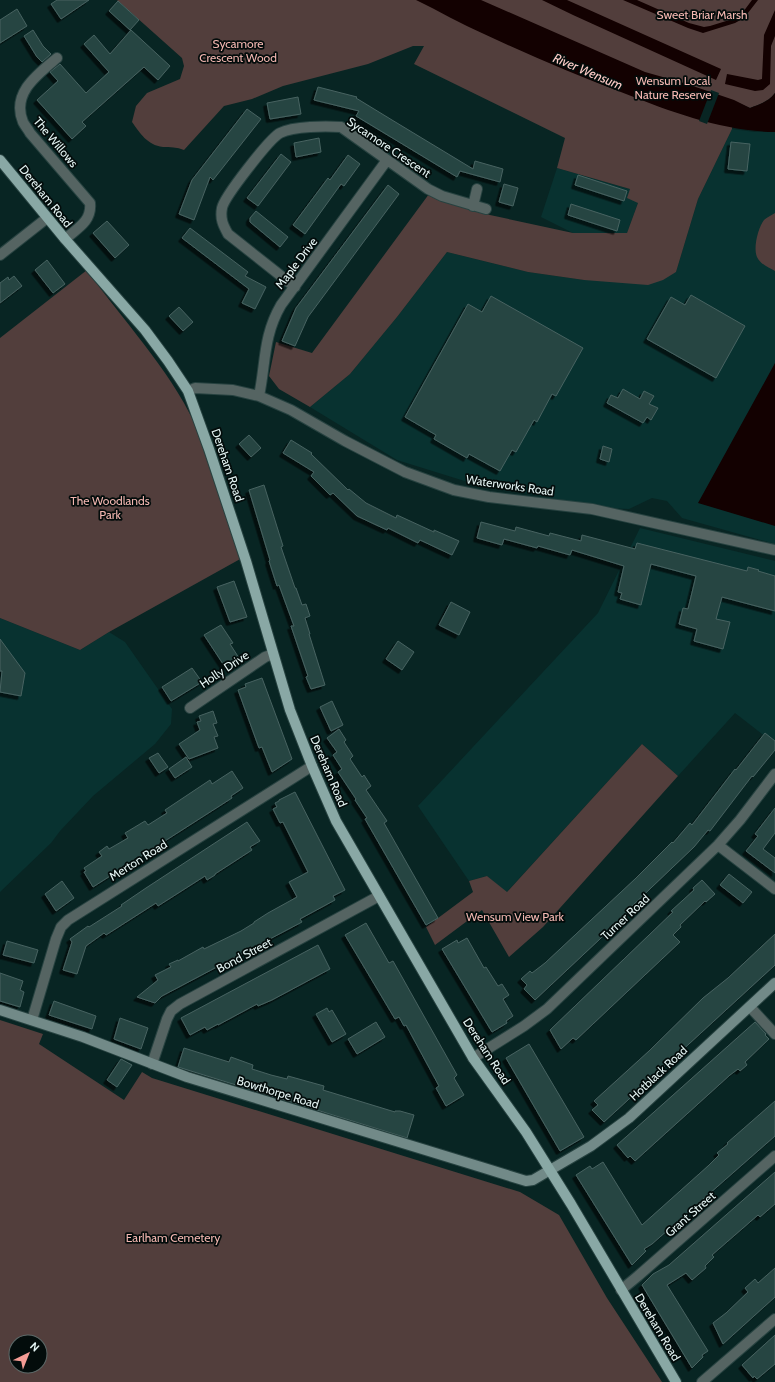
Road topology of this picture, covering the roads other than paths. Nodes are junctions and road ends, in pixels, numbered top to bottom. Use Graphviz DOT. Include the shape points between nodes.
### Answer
graph roads {
  1 [pos="57,58"];
  2 [pos="0,160"];
  3 [pos="387,160"];
  4 [pos="477,189"];
  5 [pos="473,206"];
  6 [pos="486,209"];
  7 [pos="47,218"];
  8 [pos="65,239"];
  9 [pos="0,255"];
  10 [pos="295,287"];
  11 [pos="188,390"];
  12 [pos="260,396"];
  13 [pos="775,550"];
  14 [pos="273,654"];
  15 [pos="190,708"];
  16 [pos="312,766"];
  17 [pos="775,774"];
  18 [pos="718,846"];
  19 [pos="775,888"];
  20 [pos="379,896"];
  21 [pos="775,982"];
  22 [pos="750,1007"];
  23 [pos="0,1010"];
  24 [pos="32,1020"];
  25 [pos="775,1034"];
  26 [pos="473,1058"];
  27 [pos="152,1064"];
  28 [pos="775,1156"];
  29 [pos="550,1170"];
  30 [pos="621,1290"];
  31 [pos="775,1319"];
  32 [pos="676,1382"];
  33 [pos="702,1382"];
  1 -- 8 [label="street, The Willows" via="28,85 20,105 23,122 30,133 90,203 88,219"];
  2 -- 7 [label="main road, Dereham Road"];
  3 -- 5 [label="street, Sycamore Crescent" via="428,189"];
  3 -- 10 [label="street, Maple Drive"];
  3 -- 10 [label="street, Sycamore Crescent" via="341,127 291,129 279,133 272,140 233,188 222,209 221,222 228,234"];
  4 -- 5 [label="street"];
  5 -- 6 [label="street, Sycamore Crescent"];
  7 -- 8 [label="main road, Dereham Road"];
  7 -- 9 [label="street"];
  8 -- 11 [label="main road, Dereham Road" via="145,330"];
  10 -- 12 [label="street, Maple Drive" via="274,317 269,331"];
  11 -- 12 [label="street, Waterworks Road" via="233,390"];
  11 -- 14 [label="main road, Dereham Road" via="210,449"];
  12 -- 13 [label="street, Waterworks Road" via="405,472 454,490 489,497 592,509"];
  14 -- 15 [label="street, Holly Drive"];
  14 -- 16 [label="main road, Dereham Road" via="293,719"];
  16 -- 20 [label="main road, Dereham Road" via="336,821"];
  16 -- 24 [label="street, Merton Road" via="68,920 61,927 56,939"];
  17 -- 18 [label="street, Turner Road"];
  18 -- 19 [label="street"];
  18 -- 26 [label="street, Turner Road" via="547,1009"];
  20 -- 26 [label="main road, Dereham Road"];
  20 -- 27 [label="street, Bond Street" via="180,1004 171,1011 167,1019"];
  21 -- 22 [label="street, Hotblack Road"];
  22 -- 25 [label="street"];
  22 -- 29 [label="street, Hotblack Road" via="629,1118 591,1146"];
  23 -- 24 [label="street, Bowthorpe Road"];
  24 -- 27 [label="street, Bowthorpe Road"];
  26 -- 29 [label="main road, Dereham Road"];
  27 -- 29 [label="street, Bowthorpe Road" via="187,1078 526,1182"];
  28 -- 30 [label="street, Grant Street"];
  29 -- 30 [label="main road, Dereham Road"];
  30 -- 32 [label="main road, Dereham Road"];
  31 -- 33 [label="street"];
}
